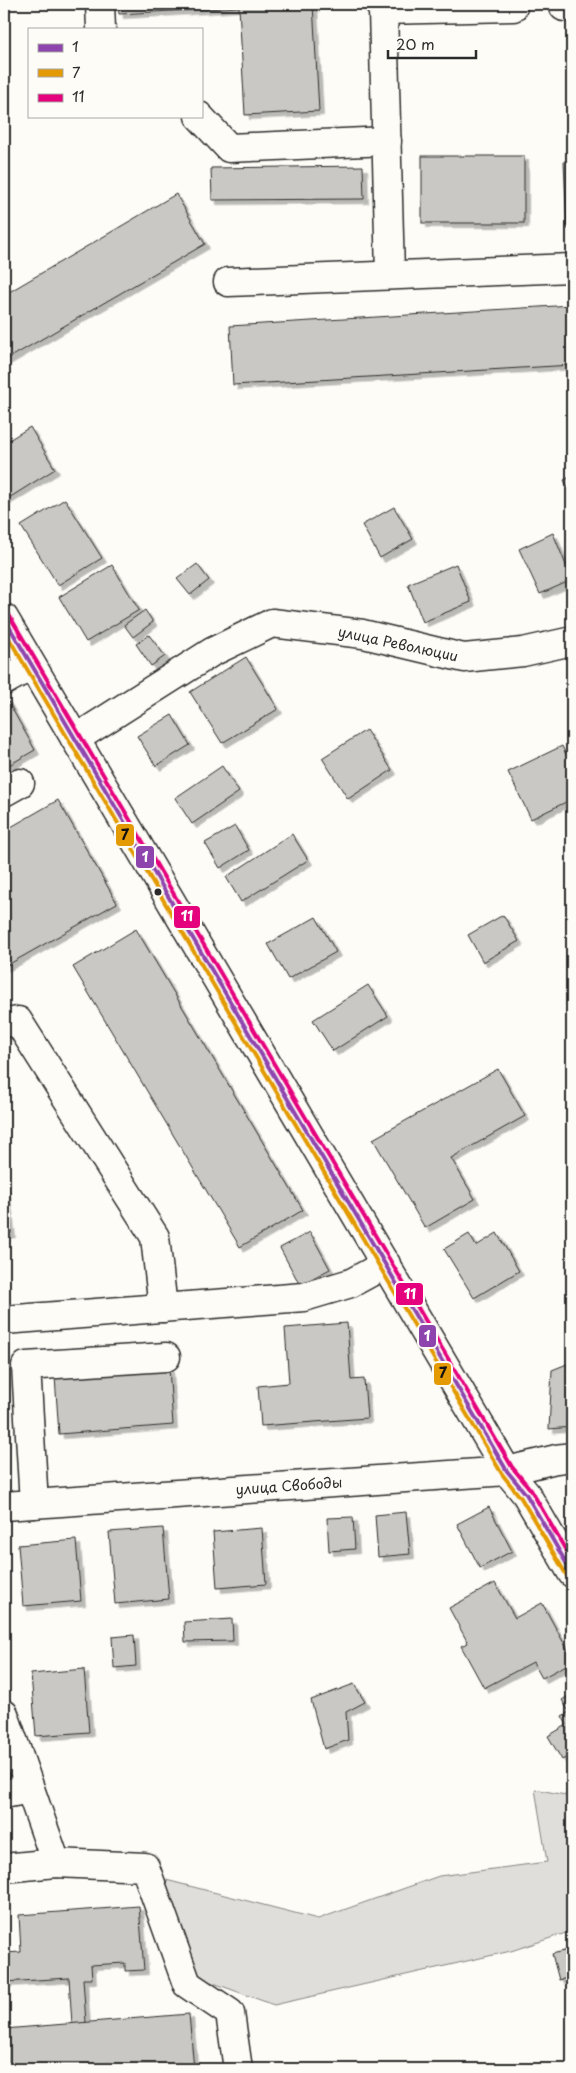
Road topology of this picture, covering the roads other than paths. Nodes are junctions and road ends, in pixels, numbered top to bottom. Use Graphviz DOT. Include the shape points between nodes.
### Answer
graph roads {
  1 [pos="100,4"];
  2 [pos="381,7"];
  3 [pos="513,7"];
  4 [pos="101,28"];
  5 [pos="201,118"];
  6 [pos="387,141"];
  7 [pos="572,268"];
  8 [pos="390,274"];
  9 [pos="228,282"];
  10 [pos="4,618"];
  11 [pos="572,641"];
  12 [pos="31,666"];
  13 [pos="4,681"];
  14 [pos="75,739"];
  15 [pos="4,1023"];
  16 [pos="386,1264"];
  17 [pos="163,1308"];
  18 [pos="4,1320"];
  19 [pos="166,1357"];
  20 [pos="572,1457"];
  21 [pos="507,1471"];
  22 [pos="34,1504"];
  23 [pos="4,1506"];
  24 [pos="572,1573"];
  25 [pos="4,1714"];
  26 [pos="17,1792"];
  27 [pos="56,1863"];
  28 [pos="4,1868"];
  29 [pos="238,2069"];
  1 -- 4 [label="street"];
  2 -- 3 [label="street"];
  2 -- 6 [label="street"];
  5 -- 6 [label="street" via="229,148"];
  6 -- 8 [label="street"];
  7 -- 8 [label="street"];
  8 -- 9 [label="street"];
  10 -- 12 [label="street"];
  11 -- 14 [label="street, улица Революции" via="523,652 464,658 363,634 272,623 212,652"];
  12 -- 13 [label="street"];
  12 -- 14 [label="street"];
  14 -- 16 [label="street"];
  15 -- 17 [label="street" via="18,1021 155,1237"];
  16 -- 17 [label="street" via="351,1283 304,1297"];
  16 -- 21 [label="street"];
  17 -- 18 [label="street"];
  19 -- 22 [label="street" via="26,1366"];
  20 -- 21 [label="street, улица Свободы"];
  21 -- 22 [label="street, улица Свободы"];
  21 -- 24 [label="street" via="526,1494"];
  22 -- 23 [label="street, улица Свободы"];
  25 -- 26 [label="street"];
  26 -- 27 [label="street"];
  27 -- 28 [label="street"];
  27 -- 29 [label="street" via="146,1867 187,1984 230,2013"];
}
